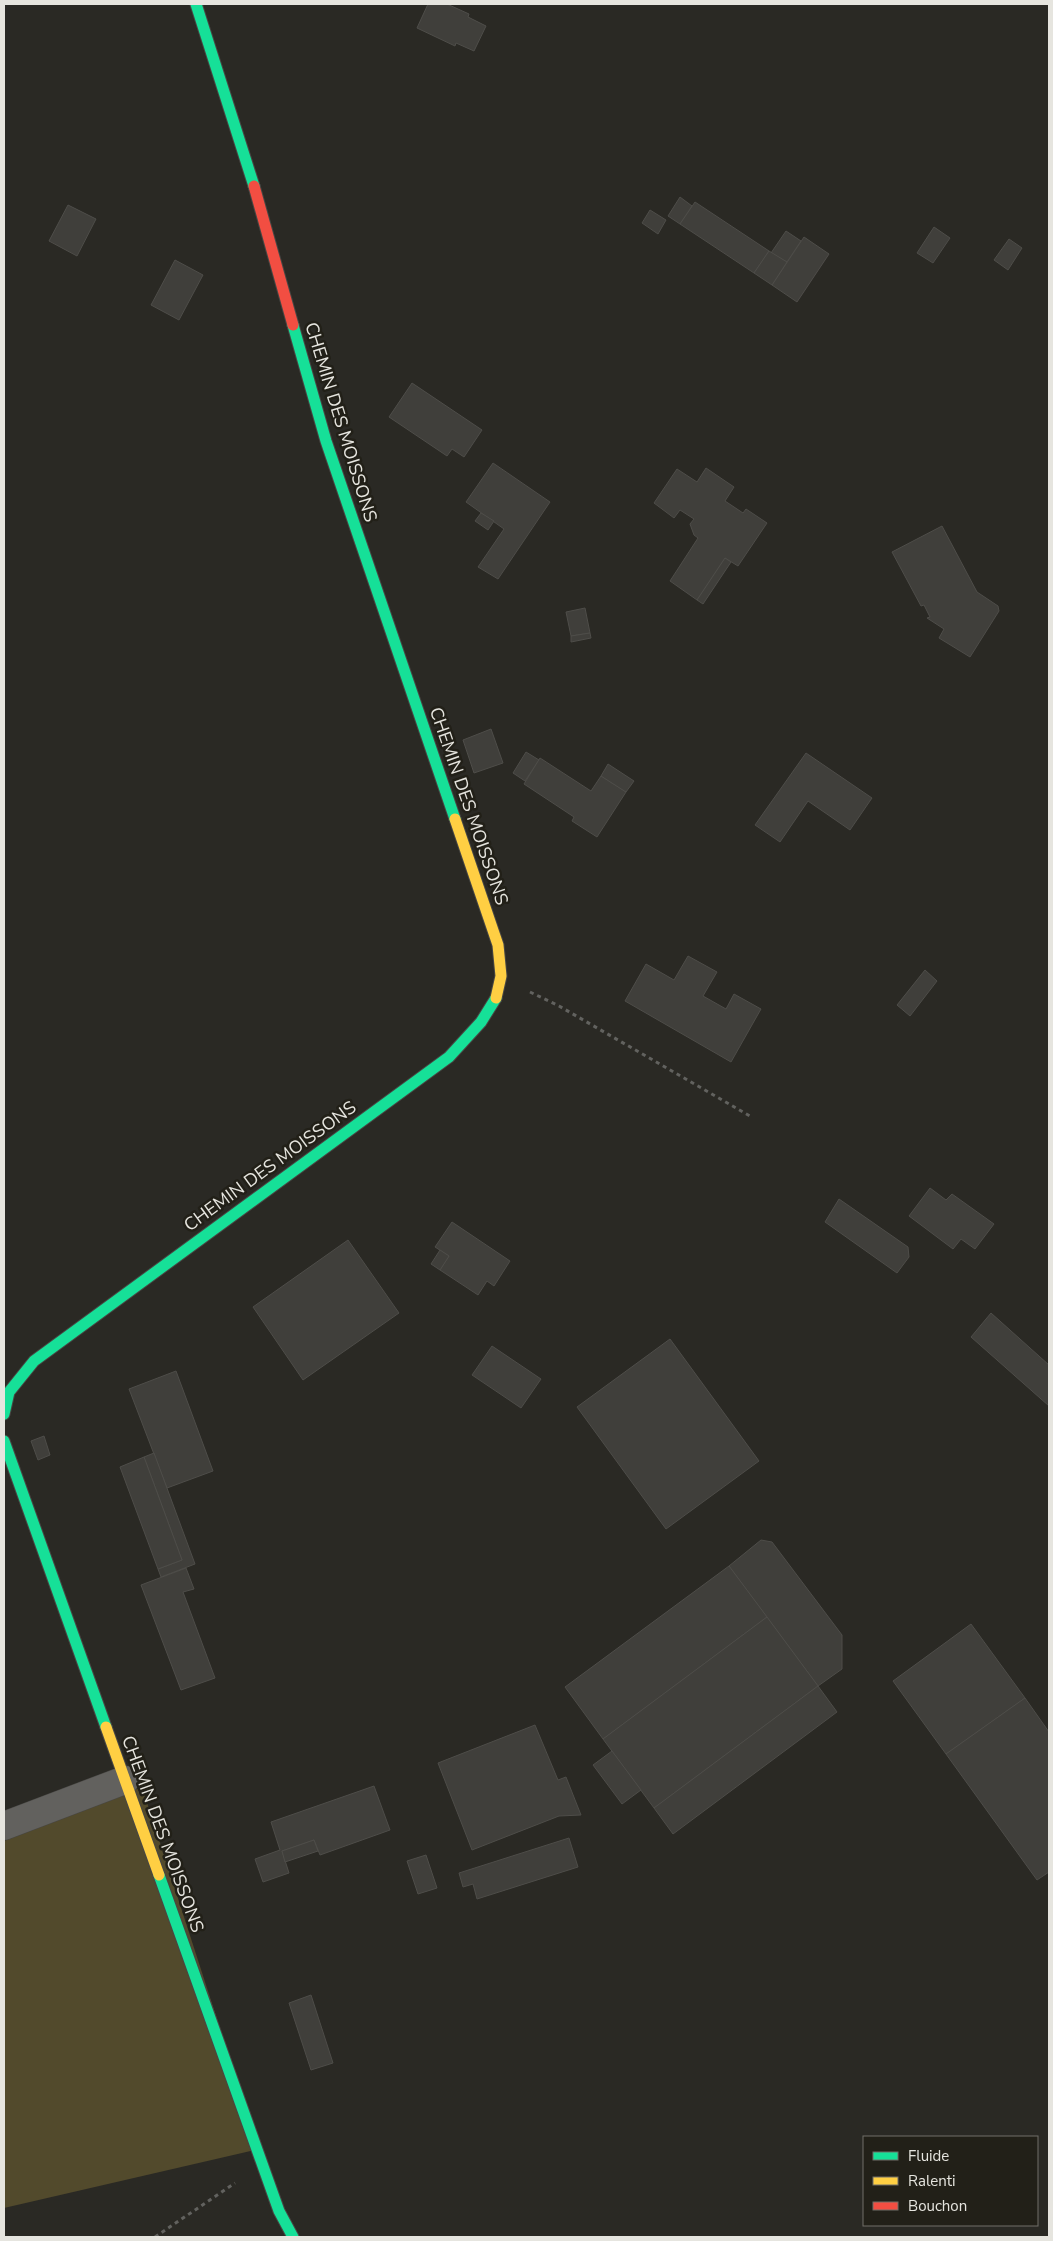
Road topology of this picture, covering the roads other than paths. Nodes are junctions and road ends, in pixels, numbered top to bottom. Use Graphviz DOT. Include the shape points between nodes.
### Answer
graph roads {
  1 [pos="196,4"];
  2 [pos="4,1414"];
  3 [pos="4,1441"];
  4 [pos="125,1780"];
  5 [pos="4,1826"];
  6 [pos="293,2237"];
  1 -- 2 [label="street, CHEMIN DES MOISSONS" via="245,154 326,441 498,945 501,978 493,1006 475,1032 449,1056 34,1361 9,1392"];
  3 -- 4 [label="street, CHEMIN DES MOISSONS"];
  4 -- 5 [label="street"];
  4 -- 6 [label="street, CHEMIN DES MOISSONS" via="262,2165 279,2211"];
}
